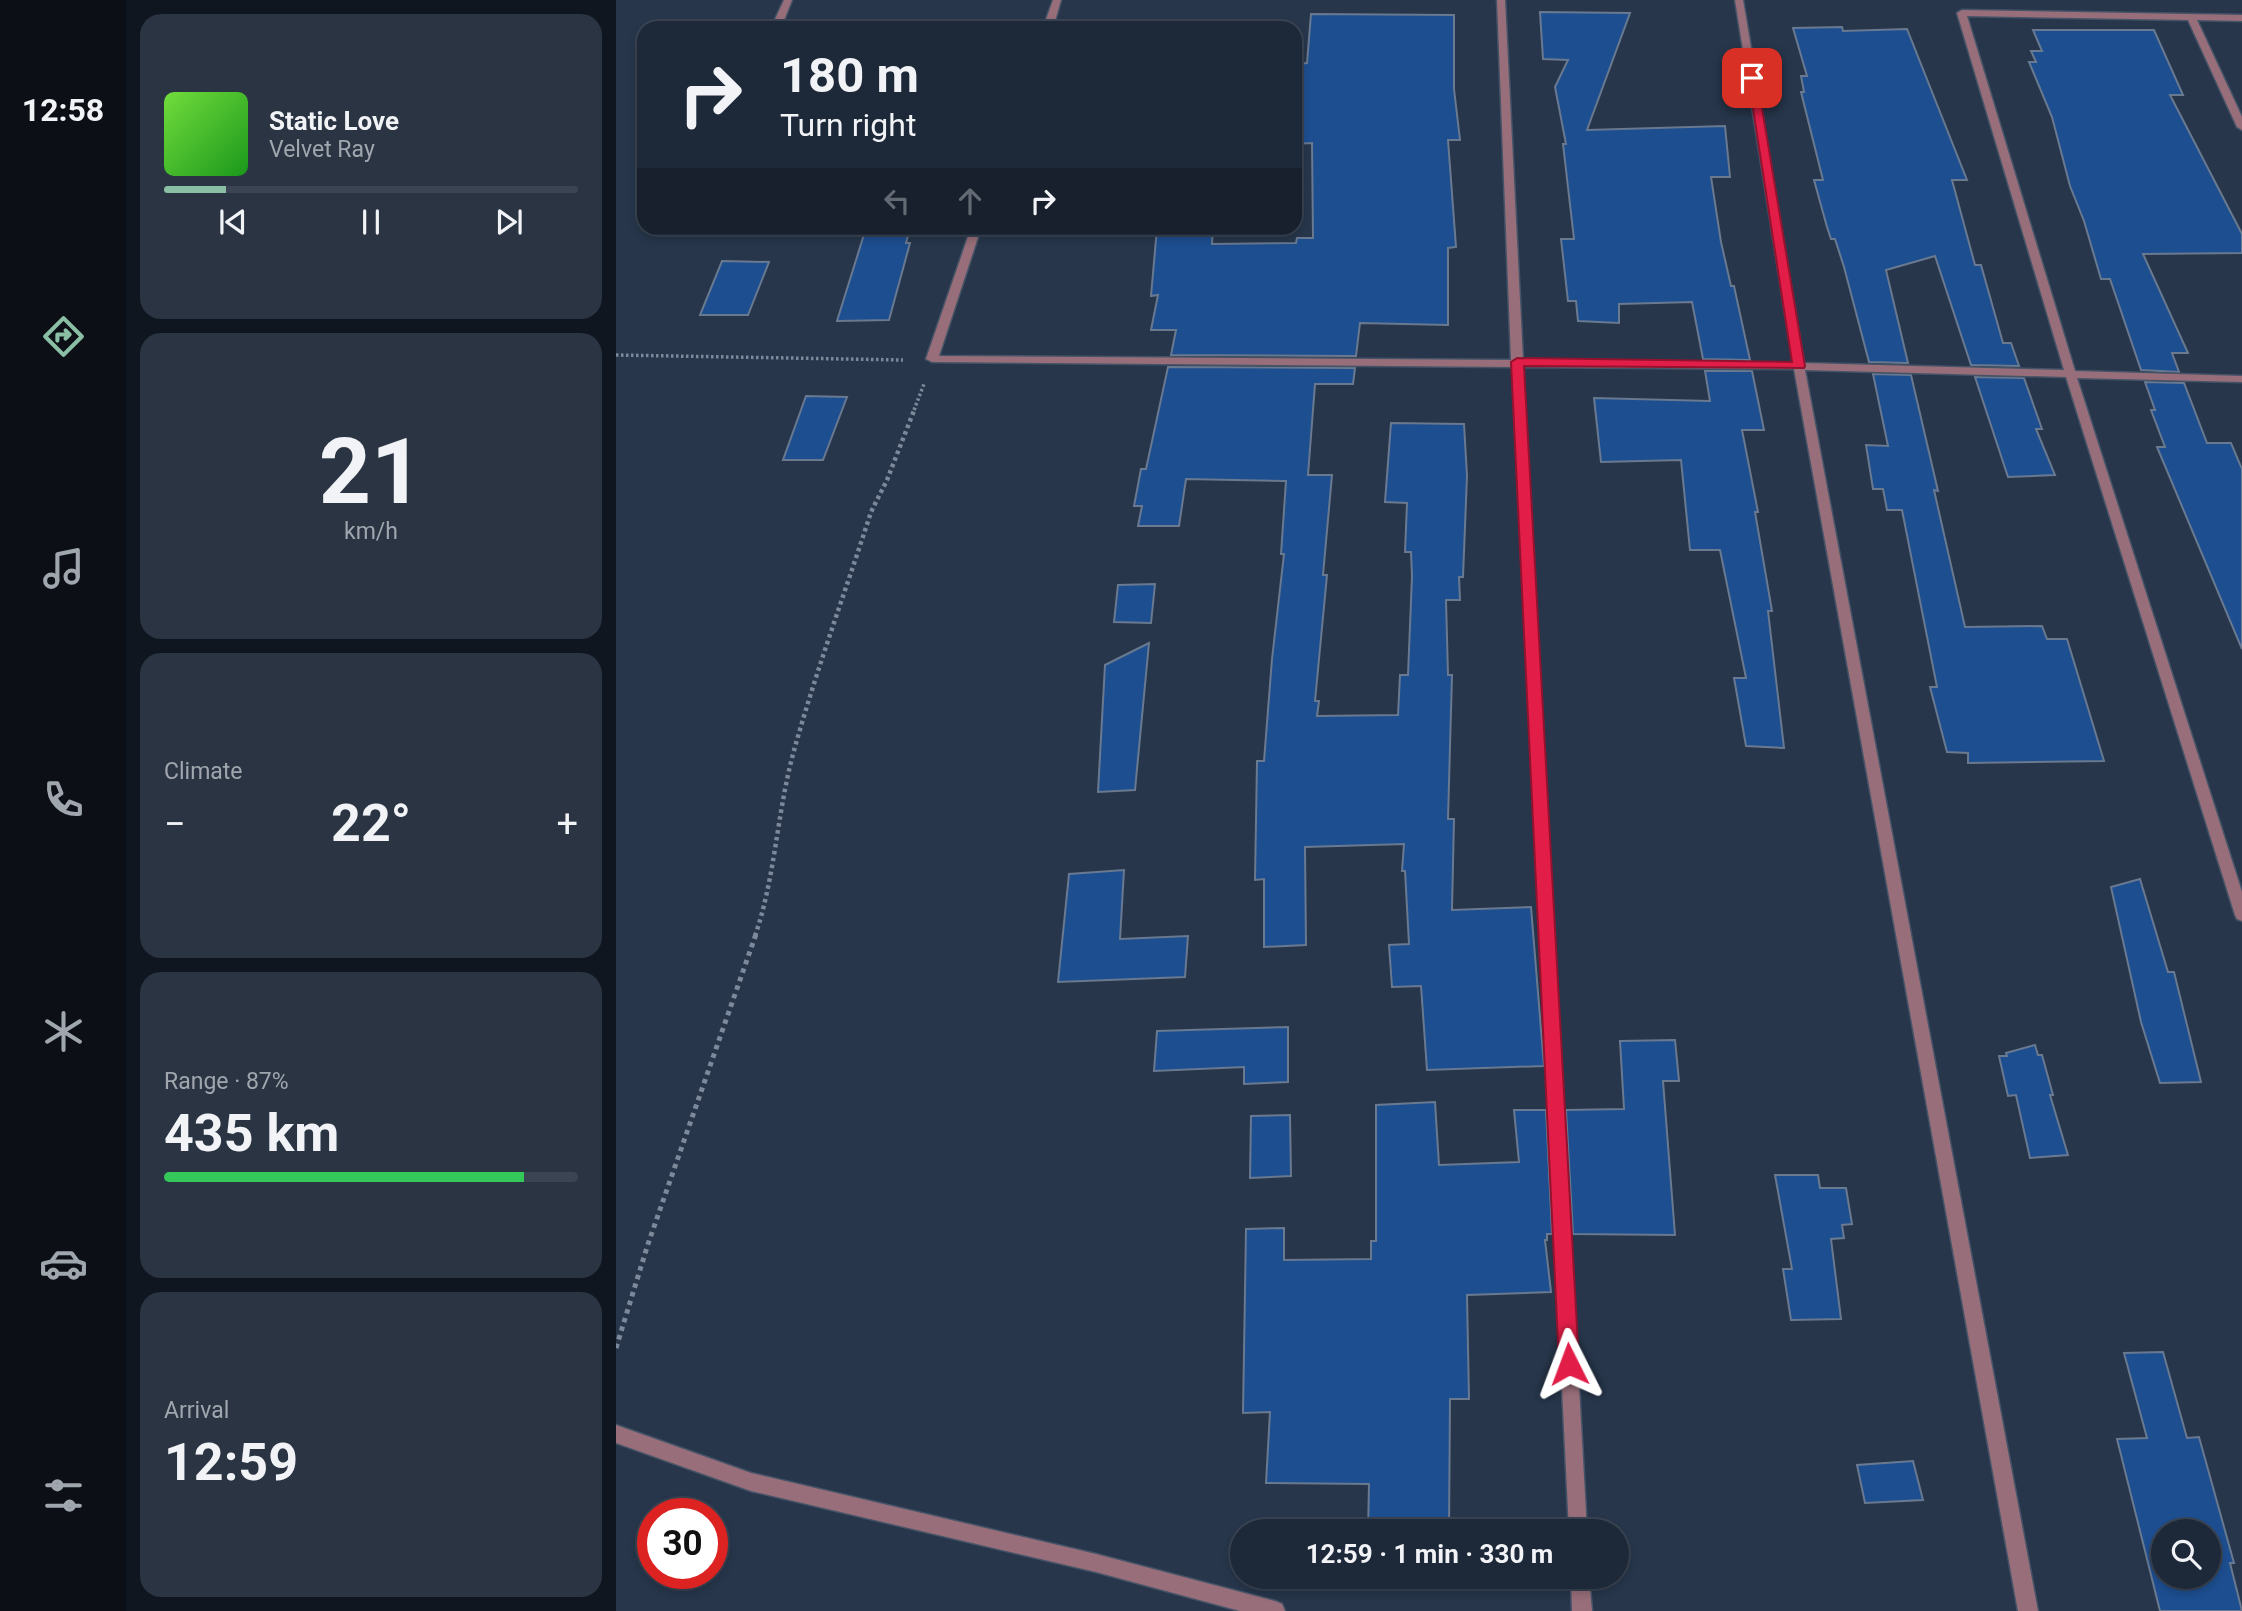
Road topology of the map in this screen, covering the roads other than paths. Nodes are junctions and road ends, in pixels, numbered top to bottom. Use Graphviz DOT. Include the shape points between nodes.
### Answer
graph roads {
  1 [pos="788,0"];
  2 [pos="1057,0"];
  3 [pos="1501,0"];
  4 [pos="1739,0"];
  5 [pos="2190,17"];
  6 [pos="2242,18"];
  7 [pos="779,21"];
  8 [pos="1050,21"];
  9 [pos="2242,127"];
  10 [pos="974,235"];
  11 [pos="1517,362"];
  12 [pos="1799,366"];
  13 [pos="2070,373"];
  14 [pos="2242,379"];
  15 [pos="2242,915"];
  16 [pos="616,1434"];
  17 [pos="1577,1519"];
  18 [pos="1581,1589"];
  19 [pos="1275,1611"];
  20 [pos="1582,1611"];
  21 [pos="2028,1611"];
  1 -- 7 [label="street"];
  2 -- 8 [label="street"];
  3 -- 11 [label="street"];
  4 -- 12 [label="street"];
  5 -- 6 [label="street"];
  5 -- 9 [label="street"];
  5 -- 13 [label="street" via="1962,13"];
  10 -- 11 [label="street" via="932,359"];
  11 -- 12 [label="street"];
  11 -- 17 [label="street"];
  12 -- 13 [label="street"];
  12 -- 21 [label="street"];
  13 -- 14 [label="street"];
  13 -- 15 [label="street"];
  16 -- 19 [label="street" via="751,1482 1096,1563"];
  18 -- 20 [label="street"];
}
